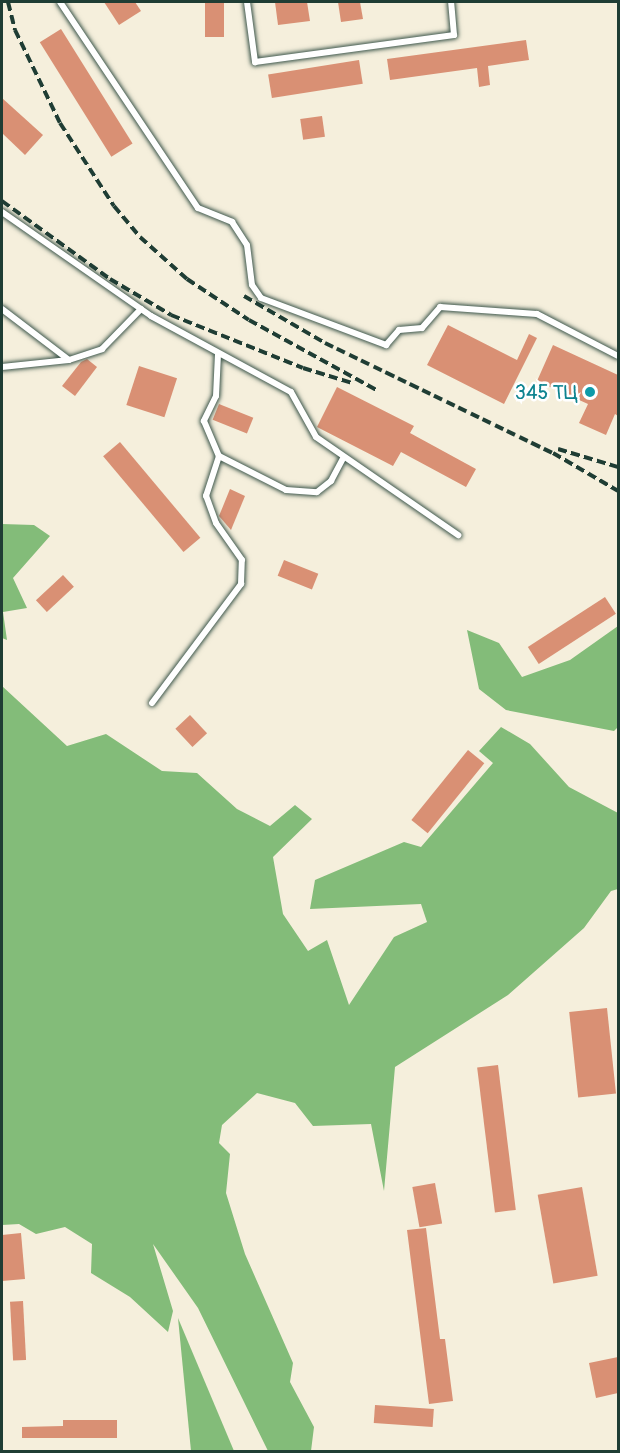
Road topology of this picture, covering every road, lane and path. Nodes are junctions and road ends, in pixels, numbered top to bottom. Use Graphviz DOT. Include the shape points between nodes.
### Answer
graph roads {
  1 [pos="60,2"];
  2 [pos="247,2"];
  3 [pos="451,2"];
  4 [pos="2,212"];
  5 [pos="2,309"];
  6 [pos="141,309"];
  7 [pos="218,354"];
  8 [pos="618,356"];
  9 [pos="69,360"];
  10 [pos="2,367"];
  11 [pos="219,456"];
  12 [pos="344,457"];
  13 [pos="458,535"];
  14 [pos="152,703"];
  1 -- 8 [label="lane" via="198,207 232,222 247,245 252,285 261,298 386,345 399,330 422,328 440,307 537,314"];
  2 -- 3 [label="lane" via="255,62 454,35"];
  4 -- 6 [label="lane"];
  5 -- 9 [label="lane"];
  6 -- 7 [label="lane"];
  6 -- 9 [label="lane" via="102,349"];
  7 -- 11 [label="lane" via="216,396 204,421"];
  7 -- 12 [label="lane" via="291,392 316,437"];
  9 -- 10 [label="lane"];
  11 -- 12 [label="lane" via="286,490 317,492 331,481"];
  11 -- 14 [label="lane" via="206,496 216,523 242,560 241,584"];
  12 -- 13 [label="lane"];
}
